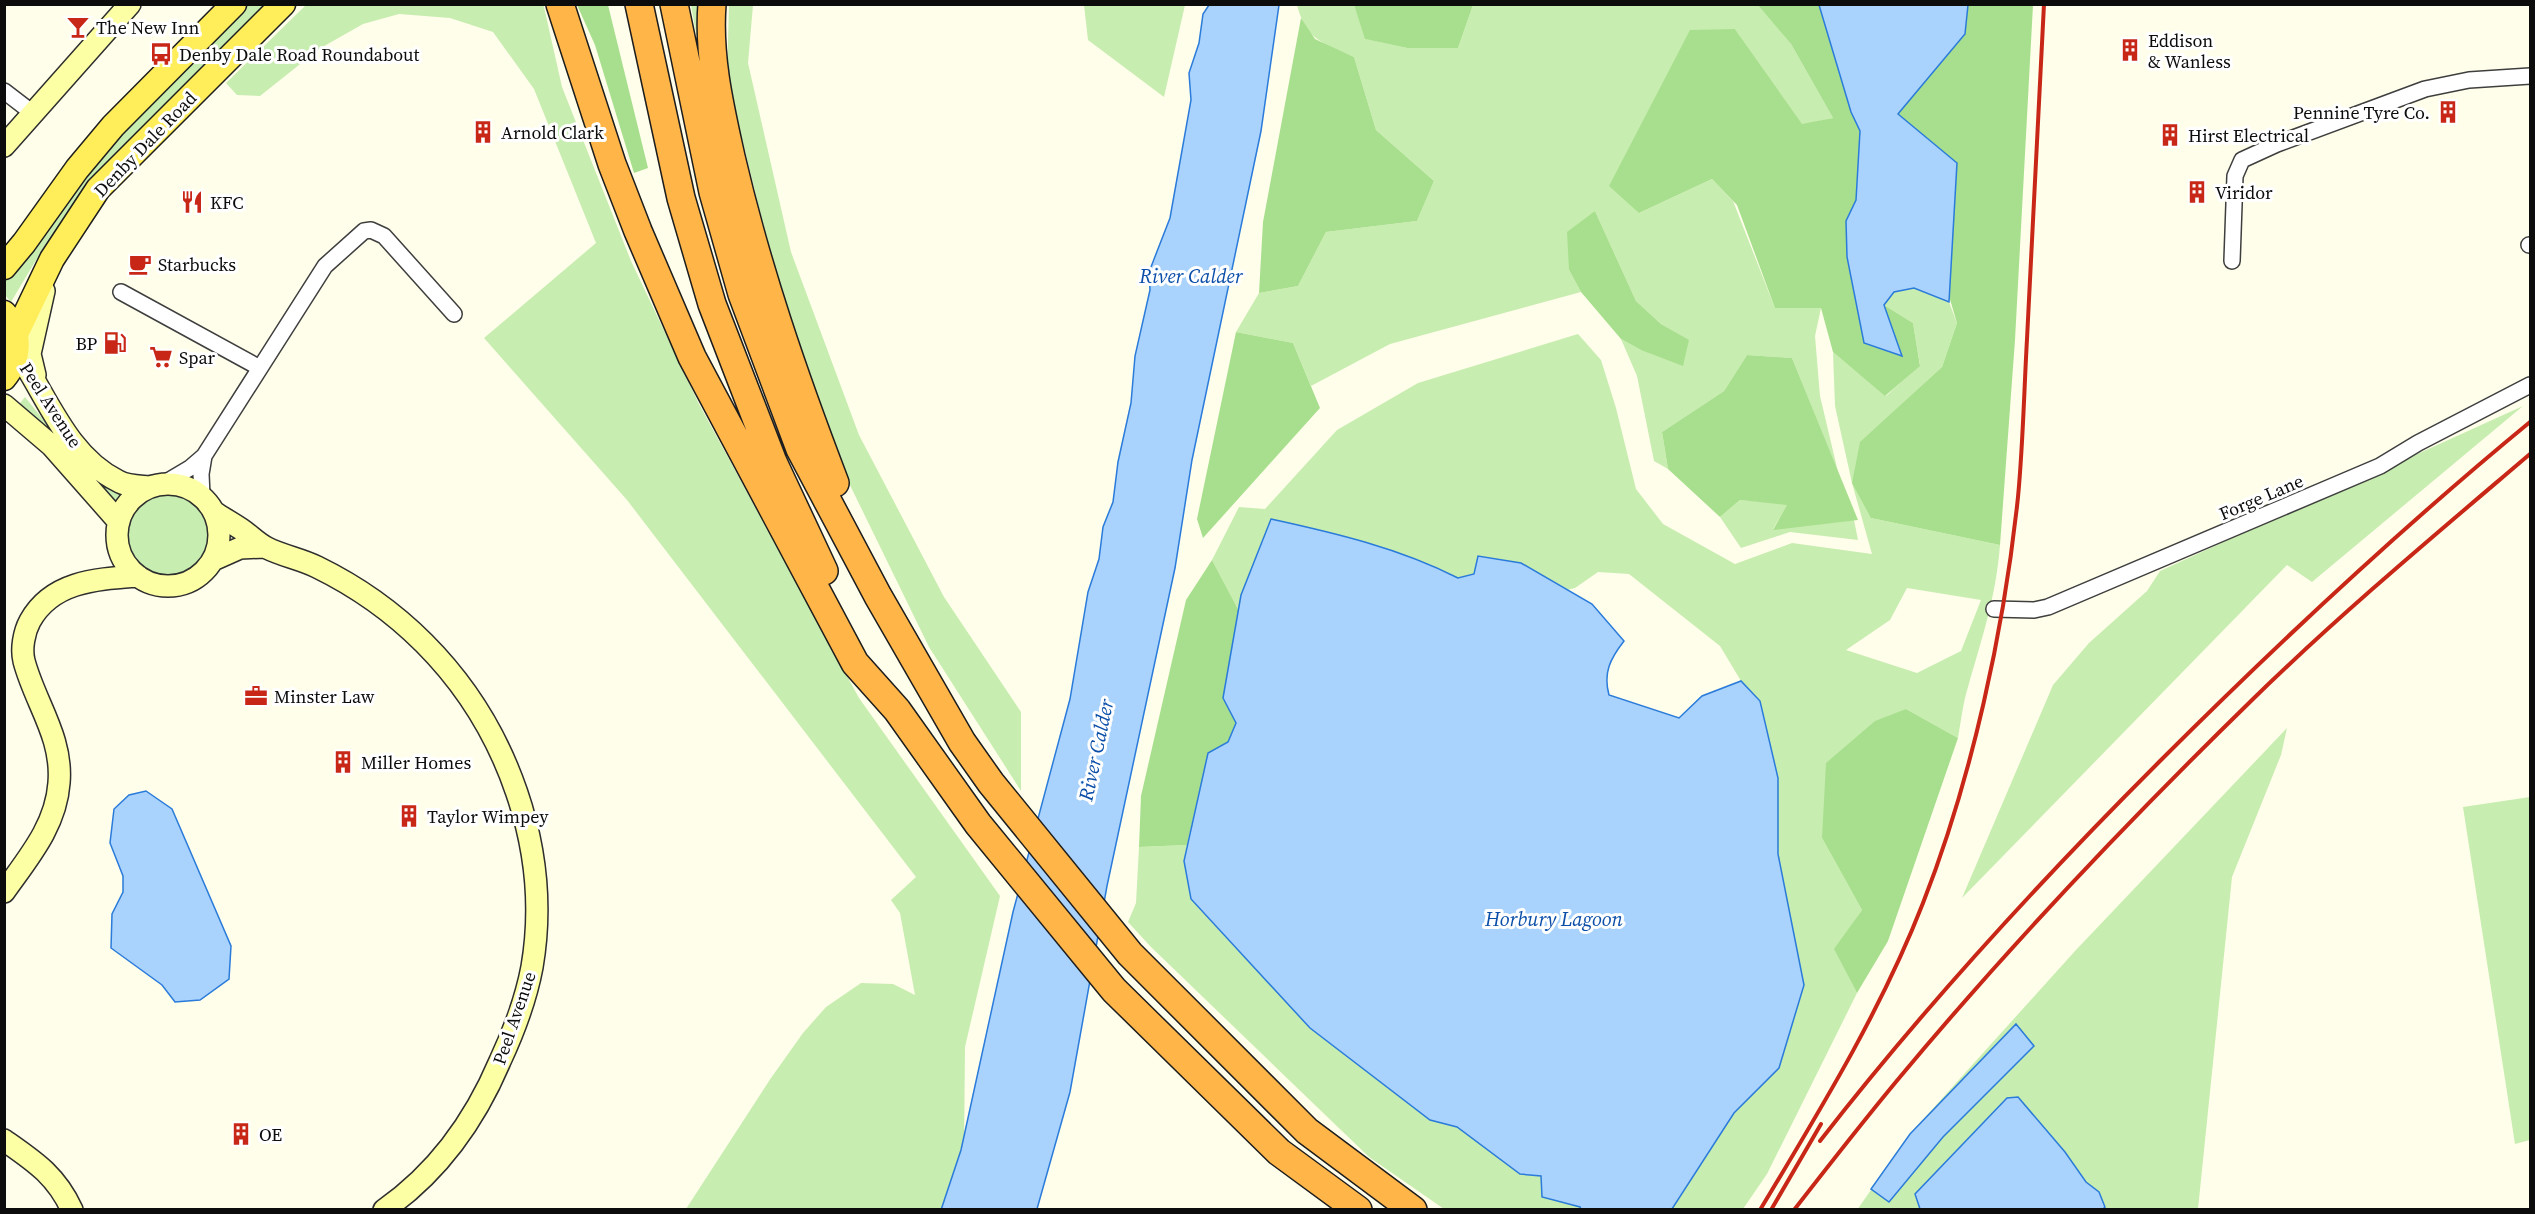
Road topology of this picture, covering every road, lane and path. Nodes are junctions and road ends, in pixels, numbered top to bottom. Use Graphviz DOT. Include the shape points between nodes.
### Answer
graph roads {
  1 [pos="130,4"];
  2 [pos="234,4"];
  3 [pos="283,4"];
  4 [pos="560,4"];
  5 [pos="639,4"];
  6 [pos="674,4"];
  7 [pos="712,4"];
  8 [pos="2530,76"];
  9 [pos="4,91"];
  10 [pos="34,114"];
  11 [pos="4,146"];
  12 [pos="52,258"];
  13 [pos="2232,261"];
  14 [pos="4,267"];
  15 [pos="121,292"];
  16 [pos="4,313"];
  17 [pos="454,314"];
  18 [pos="17,343"];
  19 [pos="260,368"];
  20 [pos="4,378"];
  21 [pos="36,381"];
  22 [pos="2530,385"];
  23 [pos="4,405"];
  24 [pos="204,456"];
  25 [pos="156,486"];
  26 [pos="208,504"];
  27 [pos="119,522"];
  28 [pos="265,547"];
  29 [pos="119,548"];
  30 [pos="213,560"];
  31 [pos="138,576"];
  32 [pos="93,579"];
  33 [pos="878,596"];
  34 [pos="1995,609"];
  35 [pos="897,710"];
  36 [pos="4,892"];
  37 [pos="4,1140"];
  38 [pos="72,1209"];
  39 [pos="384,1209"];
  40 [pos="1358,1209"];
  41 [pos="1413,1209"];
  1 -- 10 [label="street"];
  2 -- 14 [label="main road, Denby Dale Road" via="112,126"];
  3 -- 12 [label="main road, Denby Dale Road" via="98,189"];
  4 -- 35 [label="highway" via="612,164 692,357 855,663"];
  5 -- 35 [label="highway" via="681,198 712,304 773,462 828,579"];
  6 -- 33 [label="highway" via="713,192 742,294 800,448"];
  7 -- 33 [label="highway" via="714,83 744,214 786,352"];
  8 -- 13 [label="street" via="2425,89 2242,160 2235,176"];
  9 -- 10 [label="street"];
  10 -- 11 [label="street"];
  12 -- 18 [label="main road, Denby Dale Road"];
  12 -- 21 [label="street" via="30,354"];
  15 -- 19 [label="street"];
  16 -- 18 [label="main road" via="10,318"];
  17 -- 19 [label="street" via="384,236 364,231 325,266"];
  18 -- 20 [label="main road, Denby Dale Road" via="13,365"];
  18 -- 21 [label="street, Peel Avenue"];
  19 -- 24 [label="street"];
  21 -- 25 [label="street, Peel Avenue" via="75,446 97,468 119,482"];
  22 -- 34 [label="street, Forge Lane" via="2380,466 2168,557 2048,607"];
  23 -- 27 [label="street, Peel Avenue" via="52,446"];
  24 -- 25 [label="street"];
  24 -- 26 [label="street" via="201,474"];
  25 -- 26 [label="street" via="184,486"];
  25 -- 27 [label="street" via="130,501"];
  26 -- 28 [label="street, Peel Avenue"];
  26 -- 30 [label="street" via="219,536"];
  27 -- 29 [label="street"];
  28 -- 30 [label="street, Peel Avenue" via="240,548"];
  28 -- 39 [label="street, Peel Avenue" via="317,567 364,594 441,661 479,711 501,750 520,798 529,841 536,893 532,967 509,1041 466,1126 436,1164"];
  29 -- 31 [label="street" via="126,564"];
  29 -- 32 [label="street"];
  30 -- 31 [label="street" via="202,573 179,585 162,585"];
  31 -- 32 [label="street"];
  32 -- 36 [label="street" via="52,594 26,628 23,659 49,720 58,755 59,782 46,831"];
  33 -- 41 [label="highway" via="962,742 1130,954 1307,1131"];
  35 -- 40 [label="highway" via="978,824 1114,990 1279,1152"];
  37 -- 38 [label="street" via="48,1172"];
}
